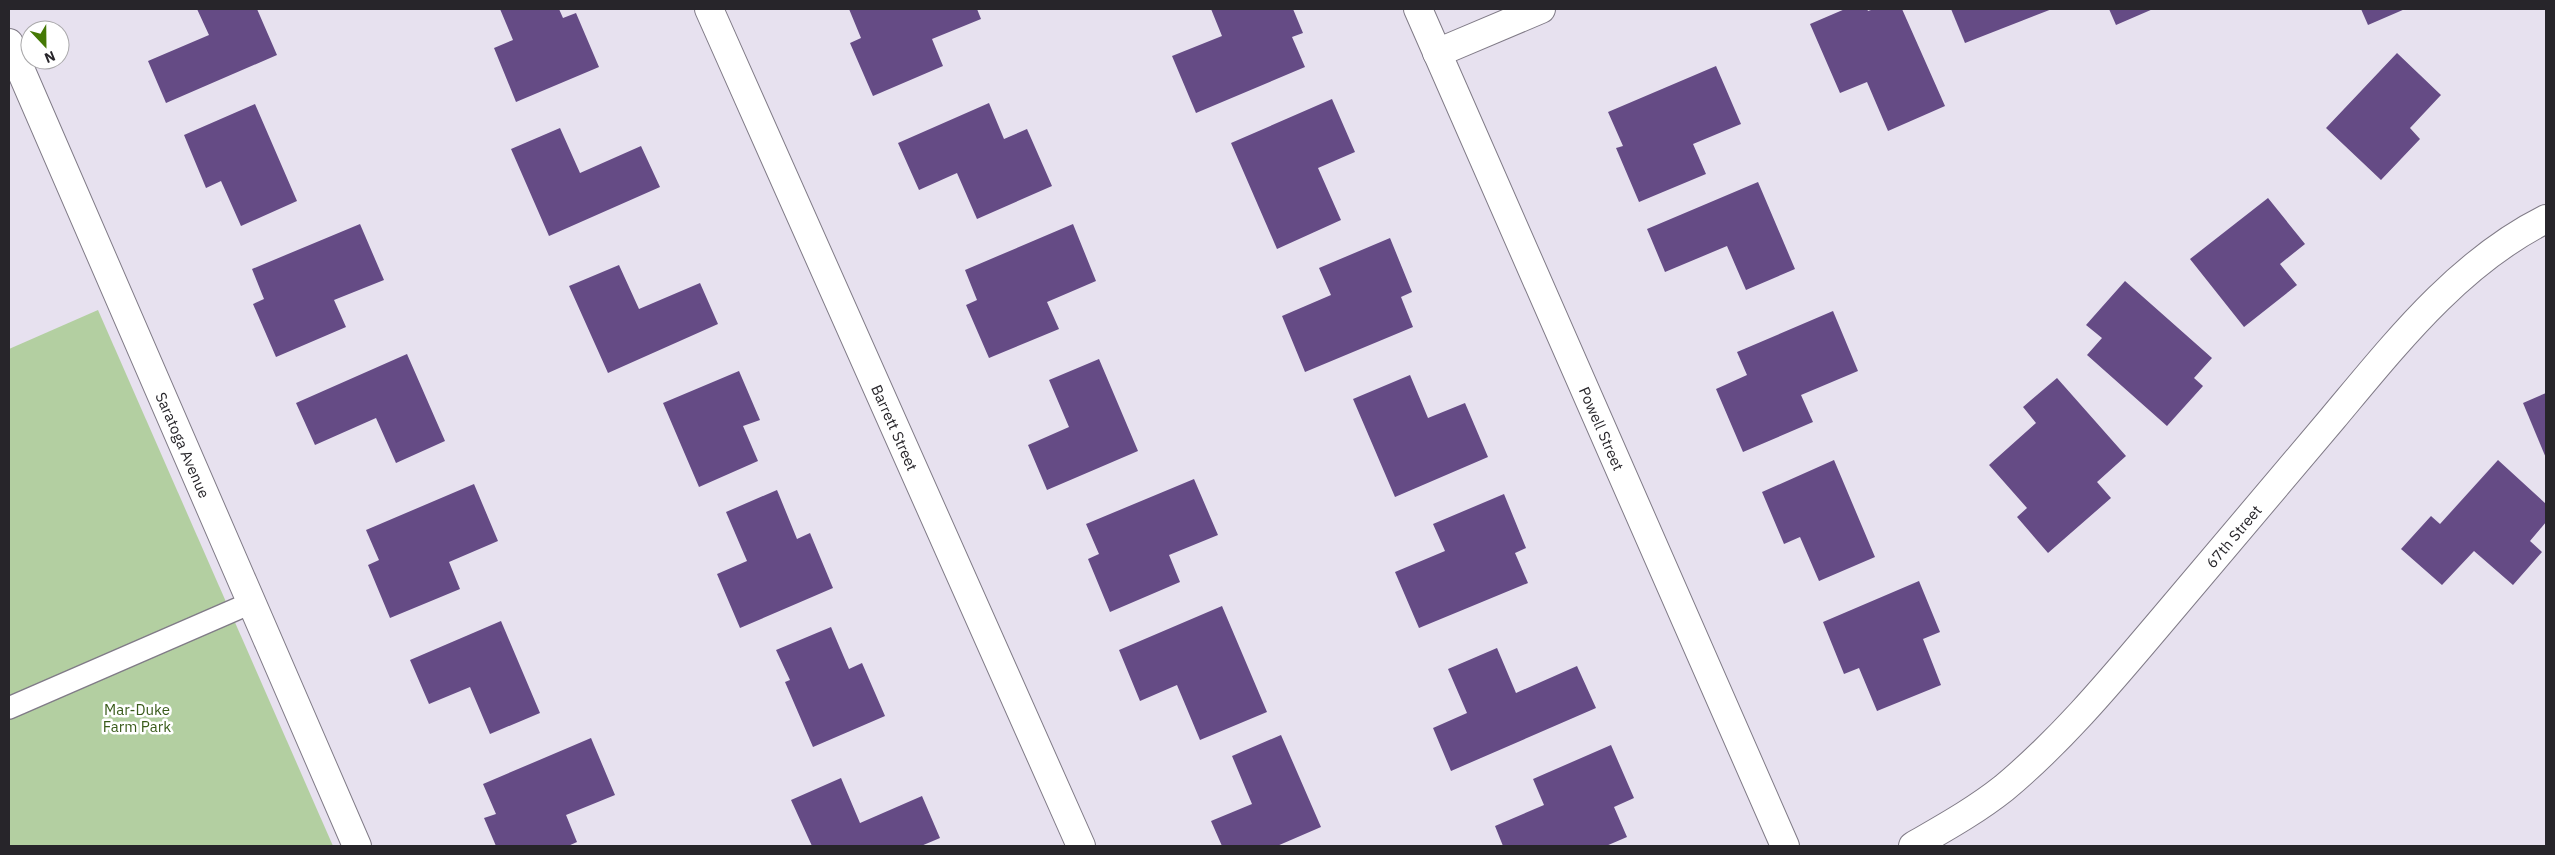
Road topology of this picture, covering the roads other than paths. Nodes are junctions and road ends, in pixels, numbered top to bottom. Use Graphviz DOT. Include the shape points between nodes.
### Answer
graph roads {
  1 [pos="709,9"];
  2 [pos="1418,9"];
  3 [pos="1541,9"];
  4 [pos="9,43"];
  5 [pos="1437,54"];
  6 [pos="2546,220"];
  7 [pos="253,602"];
  8 [pos="9,708"];
  9 [pos="358,846"];
  10 [pos="1081,846"];
  11 [pos="1785,846"];
  12 [pos="1913,846"];
  1 -- 10 [label="street, Barrett Street"];
  2 -- 5 [label="street, Powell Street"];
  3 -- 5 [label="street"];
  4 -- 7 [label="street, Saratoga Avenue"];
  5 -- 11 [label="street, Powell Street"];
  6 -- 12 [label="street, 67th Street" via="2496,251 2427,310 2114,677 2043,754 1967,815"];
  7 -- 8 [label="lane"];
  7 -- 9 [label="street, Saratoga Avenue"];
}
